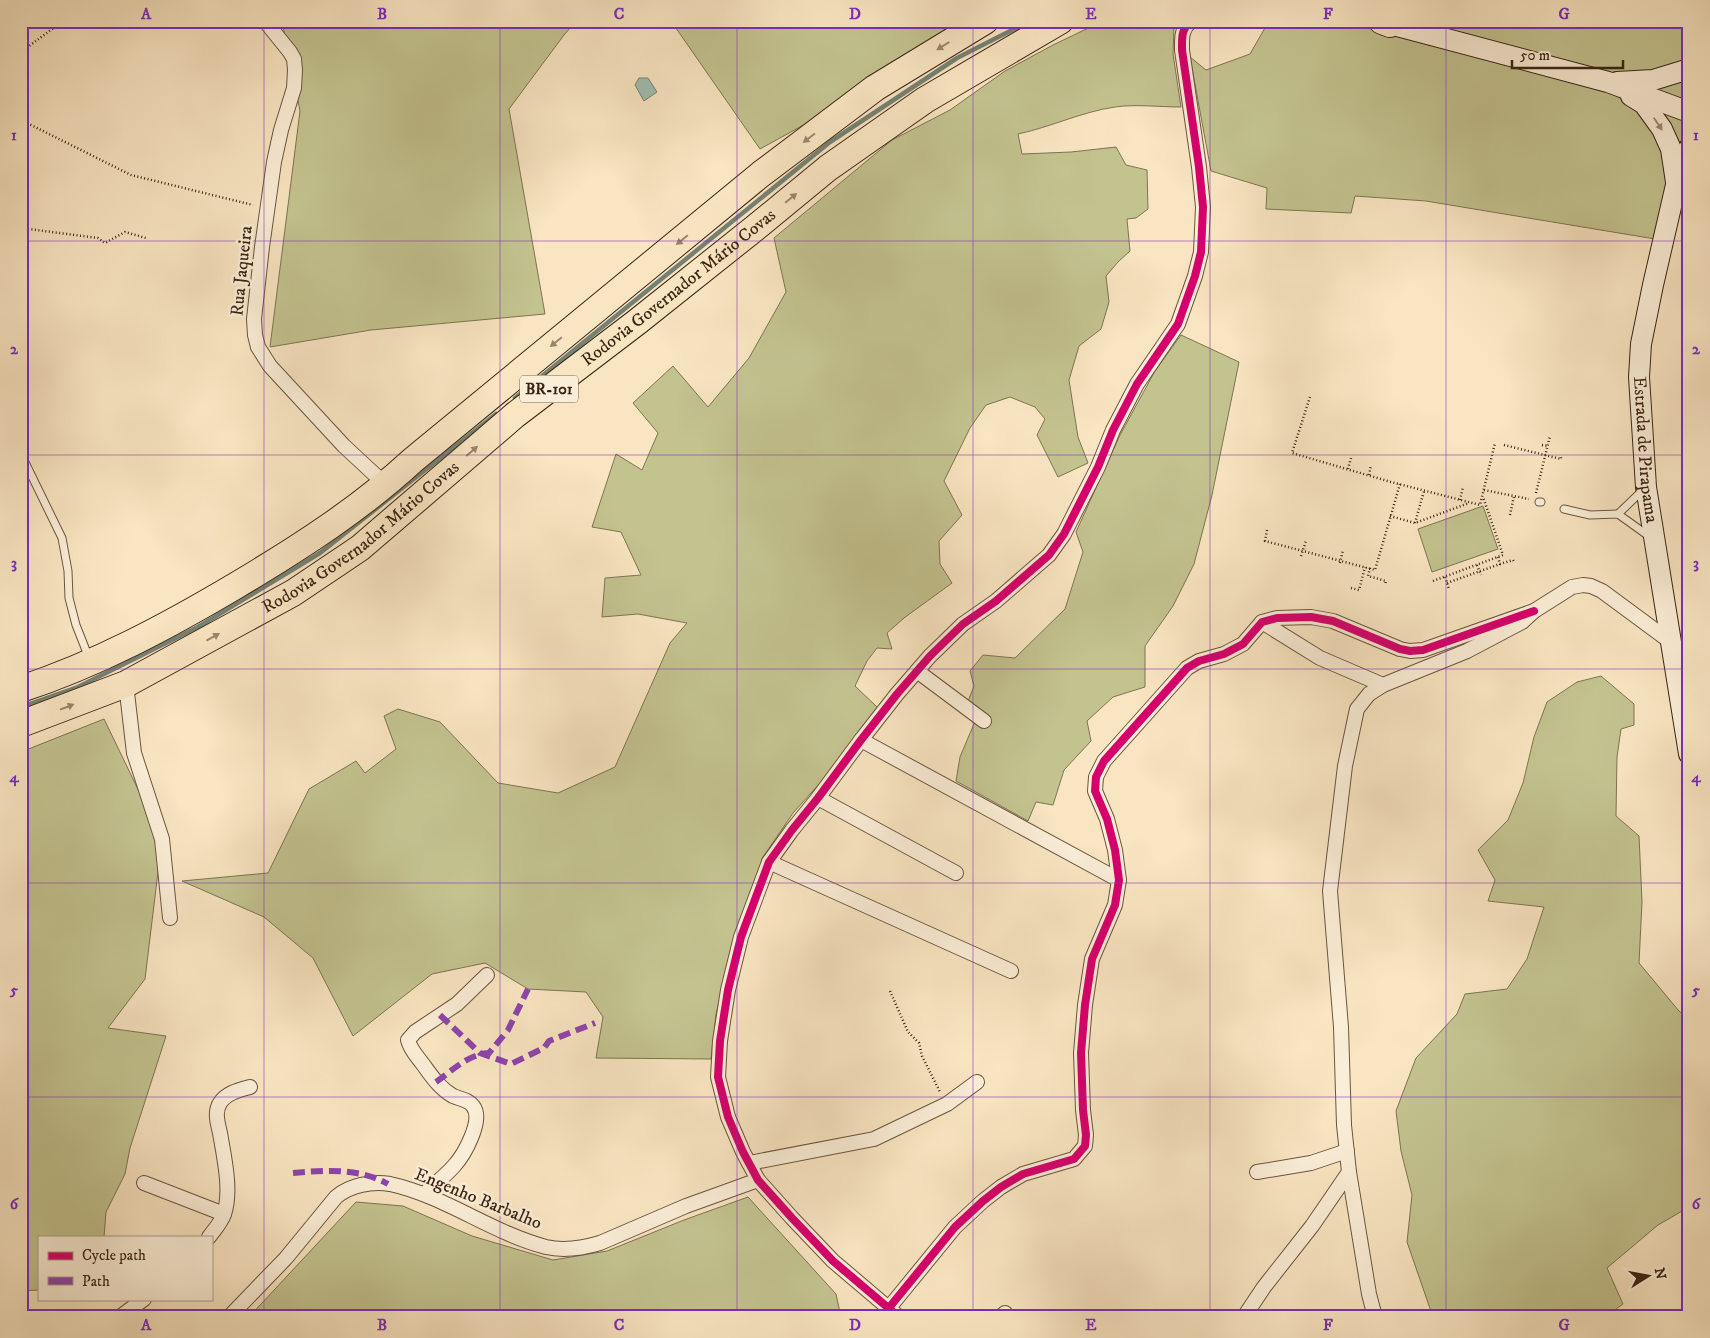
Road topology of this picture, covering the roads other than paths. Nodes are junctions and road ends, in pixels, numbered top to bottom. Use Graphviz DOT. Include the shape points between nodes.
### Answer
graph roads {
  1 [pos="266,21"];
  2 [pos="985,21"];
  3 [pos="1060,21"];
  4 [pos="1191,21"];
  5 [pos="1386,22"];
  6 [pos="1689,69"];
  7 [pos="1608,82"];
  8 [pos="1689,112"];
  9 [pos="1689,148"];
  10 [pos="1676,185"];
  11 [pos="21,454"];
  12 [pos="386,485"];
  13 [pos="1646,487"];
  14 [pos="1564,509"];
  15 [pos="1618,514"];
  16 [pos="1654,540"];
  17 [pos="1534,611"];
  18 [pos="1262,622"];
  19 [pos="1671,642"];
  20 [pos="91,662"];
  21 [pos="917,671"];
  22 [pos="126,684"];
  23 [pos="1383,685"];
  24 [pos="21,689"];
  25 [pos="984,721"];
  26 [pos="21,724"];
  27 [pos="861,740"];
  28 [pos="1689,754"];
  29 [pos="818,798"];
  30 [pos="769,862"];
  31 [pos="956,873"];
  32 [pos="1119,880"];
  33 [pos="170,918"];
  34 [pos="1011,971"];
  35 [pos="487,975"];
  36 [pos="977,1082"];
  37 [pos="250,1087"];
  38 [pos="1347,1150"];
  39 [pos="749,1163"];
  40 [pos="1257,1172"];
  41 [pos="1349,1172"];
  42 [pos="758,1180"];
  43 [pos="144,1183"];
  44 [pos="424,1194"];
  45 [pos="224,1214"];
  46 [pos="210,1236"];
  47 [pos="143,1300"];
  48 [pos="893,1313"];
  49 [pos="120,1317"];
  50 [pos="229,1317"];
  51 [pos="1244,1317"];
  52 [pos="1375,1317"];
  1 -- 12 [label="street, Rua Jaqueira" via="286,45 296,70 274,162 255,308 258,347 270,366 344,446"];
  2 -- 12 [label="highway, Rodovia Governador Mário Covas / BR-101, one-way" via="874,88 761,174"];
  22 -- 3 [label="highway, Rodovia Governador Mário Covas / BR-101, one-way" via="293,593 360,548 515,415 828,168 925,100"];
  4 -- 21 [label="street" via="1182,33 1182,50 1203,207 1199,260 1178,324 1137,384 1064,534 1049,555 996,601 963,624"];
  5 -- 7 [label="main road"];
  6 -- 7 [label="main road" via="1653,80"];
  7 -- 8 [label="main road"];
  7 -- 10 [label="main road, one-way" via="1644,104 1662,129 1671,149"];
  9 -- 10 [label="main road, Estrada de Pirapama"];
  10 -- 13 [label="main road, Estrada de Pirapama" via="1641,344 1639,378"];
  11 -- 20 [label="lane" via="62,538 69,598"];
  12 -- 20 [label="highway, Rodovia Governador Mário Covas / BR-101" via="326,529 195,610"];
  13 -- 15 [label="lane"];
  13 -- 16 [label="main road, Estrada de Pirapama"];
  14 -- 15 [label="lane" via="1590,515"];
  15 -- 16 [label="lane"];
  16 -- 19 [label="main road, Estrada de Pirapama"];
  17 -- 18 [label="street" via="1423,650 1410,651 1400,650 1334,621 1311,617"];
  17 -- 19 [label="street" via="1572,587 1592,586"];
  17 -- 23 [label="street" via="1522,622 1467,651"];
  18 -- 23 [label="street" via="1320,658"];
  18 -- 32 [label="street" via="1242,644 1187,668 1104,761 1096,777 1095,791 1116,850"];
  19 -- 28 [label="main road, Estrada de Pirapama"];
  20 -- 24 [label="highway, Rodovia Governador Mário Covas / BR-101"];
  21 -- 25 [label="street"];
  21 -- 27 [label="street"];
  26 -- 22 [label="highway, Rodovia Governador Mário Covas / BR-101, one-way"];
  22 -- 33 [label="street" via="134,754 162,839"];
  23 -- 38 [label="street" via="1369,694 1357,709 1344,766 1330,891"];
  27 -- 29 [label="street"];
  27 -- 32 [label="street"];
  29 -- 30 [label="street"];
  29 -- 31 [label="street"];
  30 -- 34 [label="street"];
  30 -- 39 [label="street" via="741,937 720,1041 718,1077 728,1117"];
  32 -- 48 [label="street" via="1115,905 1092,959 1086,1005 1081,1053 1085,1146 1074,1159 1023,1174 983,1200 955,1227"];
  35 -- 44 [label="street" via="457,1004 408,1040 436,1082 452,1095 470,1103 476,1112 474,1129 466,1148 455,1165"];
  36 -- 39 [label="street" via="947,1104 874,1138"];
  37 -- 45 [label="street" via="228,1095 220,1102 217,1111 225,1165 227,1196"];
  38 -- 40 [label="street" via="1311,1163"];
  38 -- 41 [label="street"];
  39 -- 42 [label="street"];
  41 -- 51 [label="street"];
  41 -- 52 [label="street"];
  42 -- 44 [label="street, Engenho Barbalho" via="686,1206 600,1243 561,1248 517,1237"];
  42 -- 48 [label="street" via="833,1261"];
  43 -- 45 [label="street"];
  44 -- 50 [label="street, Engenho Barbalho" via="388,1184 355,1186 341,1192 286,1258"];
  45 -- 46 [label="street"];
  47 -- 49 [label="street"];
}
